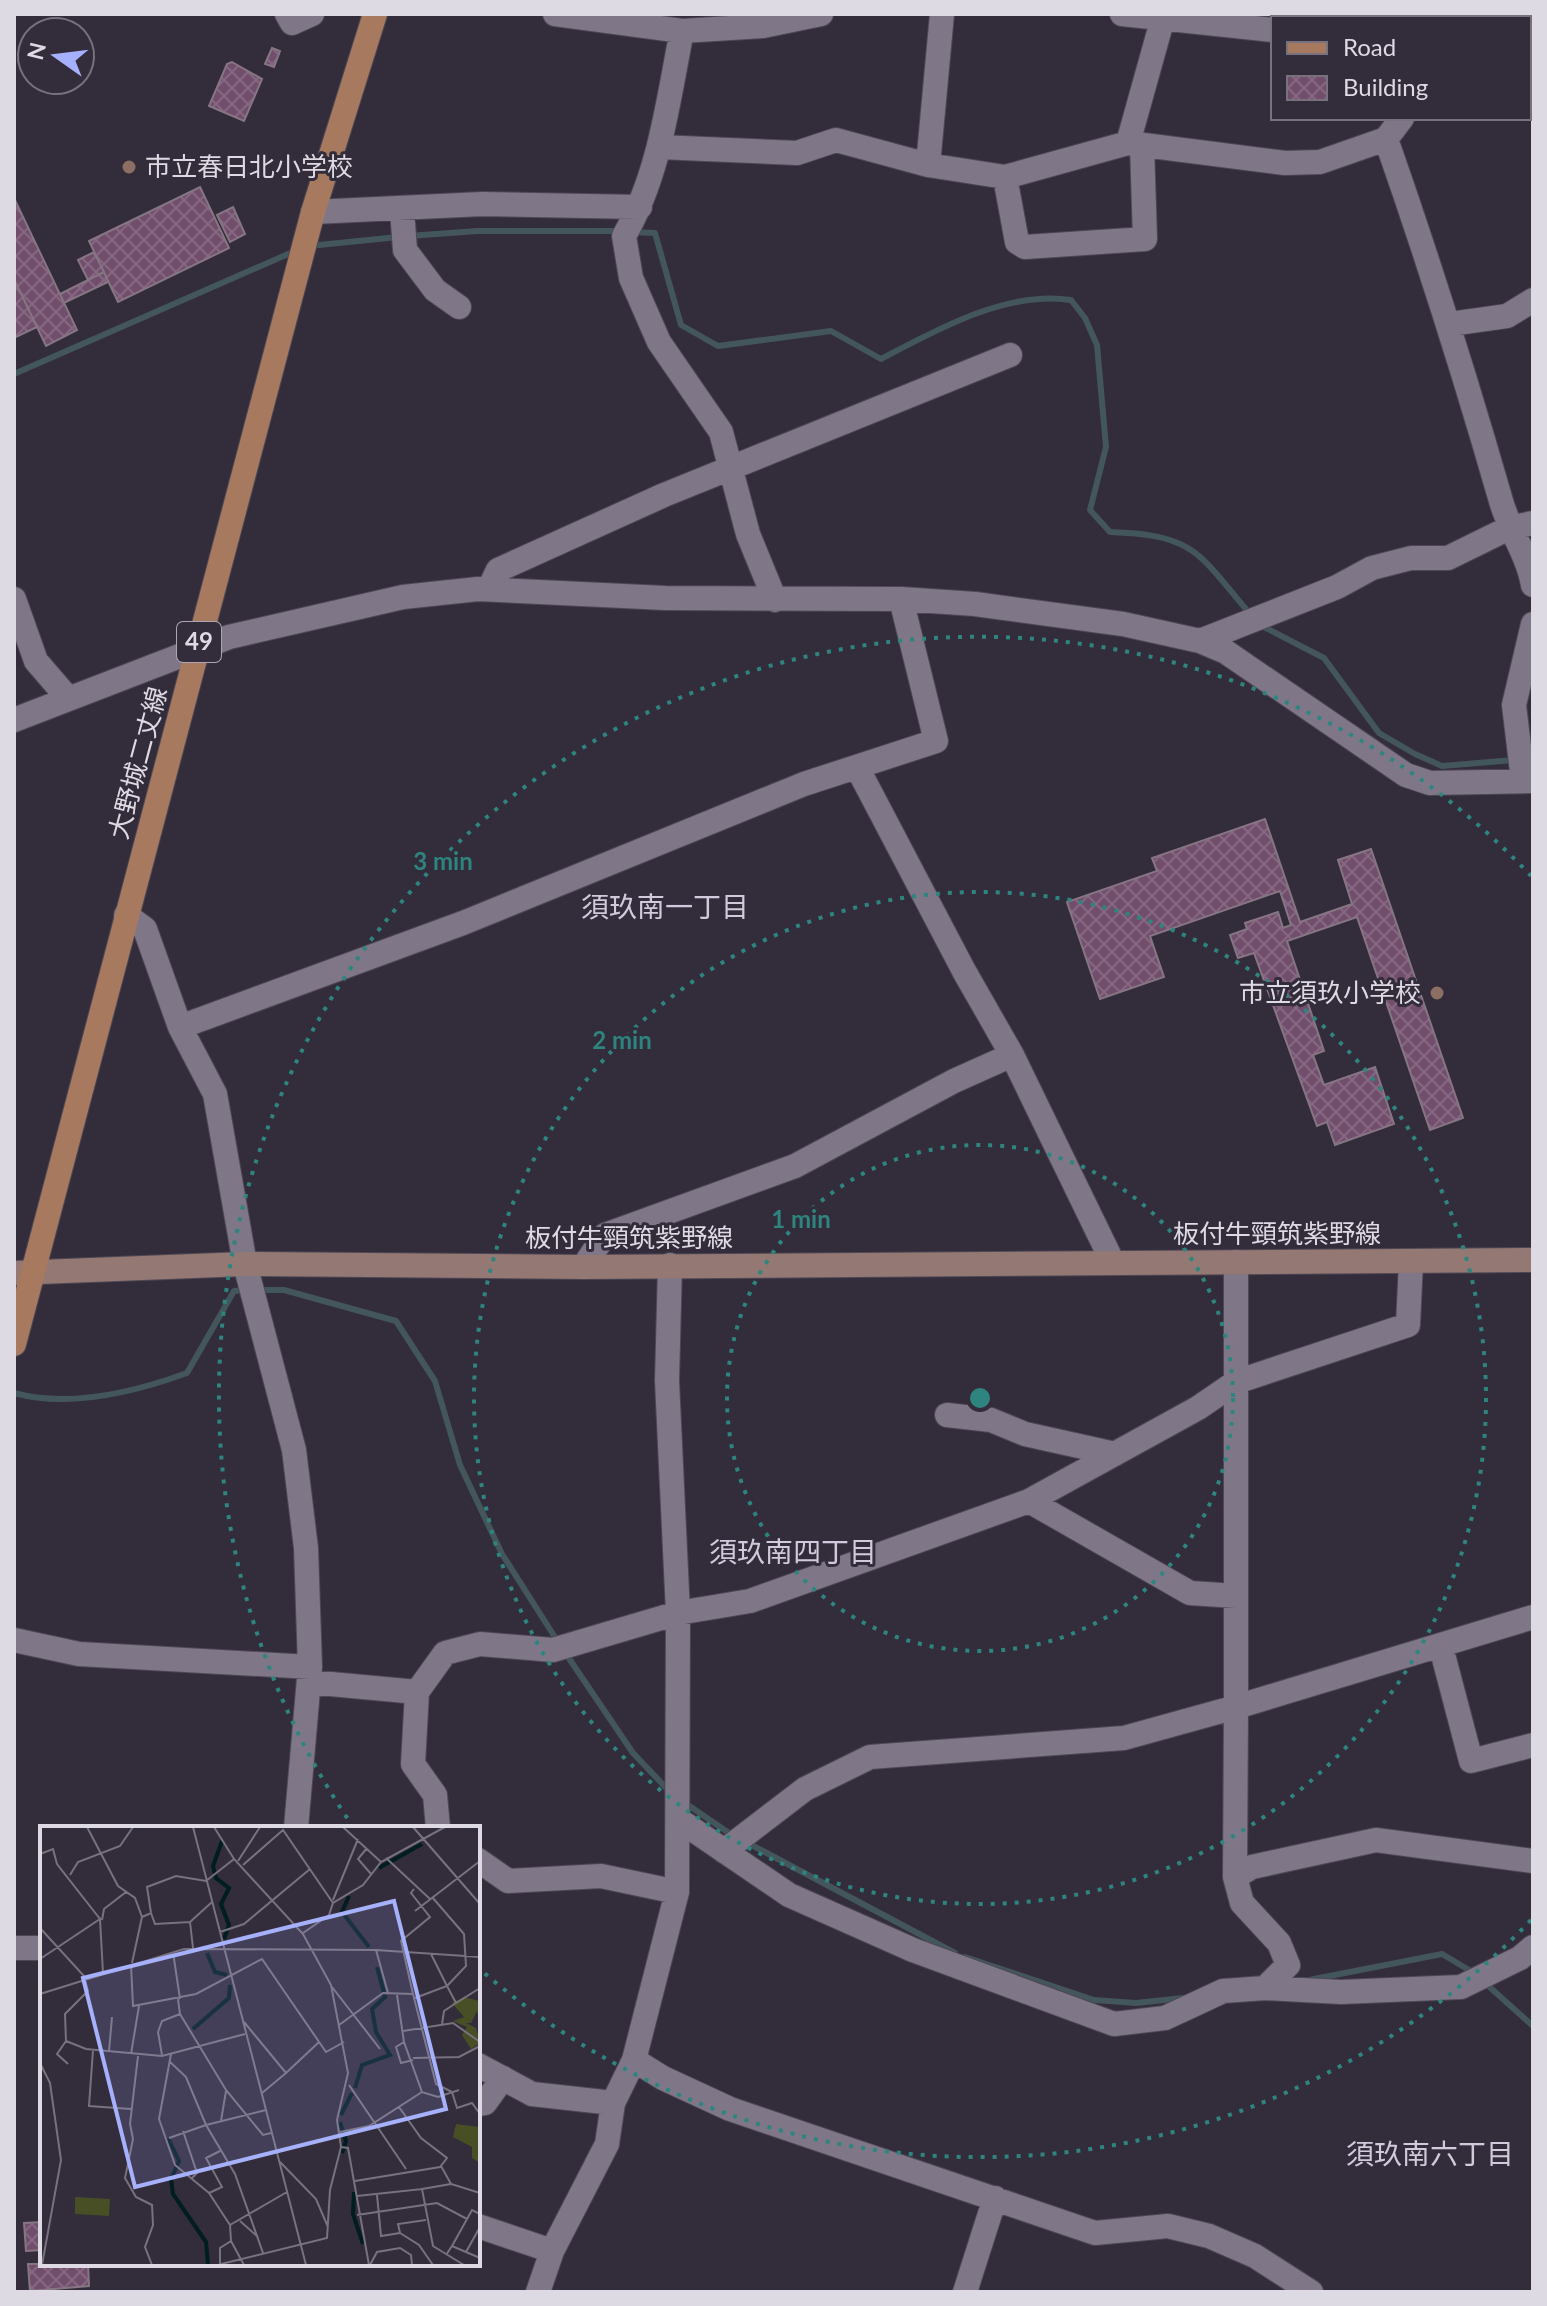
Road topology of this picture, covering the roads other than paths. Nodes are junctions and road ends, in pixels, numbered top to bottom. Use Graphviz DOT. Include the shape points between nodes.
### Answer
graph roads {
  1 [pos="287,14"];
  2 [pos="312,14"];
  3 [pos="375,14"];
  4 [pos="555,14"];
  5 [pos="821,14"];
  6 [pos="942,14"];
  7 [pos="1122,14"];
  8 [pos="1163,15"];
  9 [pos="716,20"];
  10 [pos="1271,30"];
  11 [pos="682,31"];
  12 [pos="1400,120"];
  13 [pos="1386,139"];
  14 [pos="1135,144"];
  15 [pos="659,147"];
  16 [pos="928,165"];
  17 [pos="1005,177"];
  18 [pos="640,207"];
  19 [pos="402,210"];
  20 [pos="313,212"];
  21 [pos="1533,300"];
  22 [pos="459,307"];
  23 [pos="1450,324"];
  24 [pos="1010,355"];
  25 [pos="731,469"];
  26 [pos="1533,523"];
  27 [pos="1509,528"];
  28 [pos="1533,585"];
  29 [pos="489,589"];
  30 [pos="14,599"];
  31 [pos="901,599"];
  32 [pos="775,600"];
  33 [pos="1533,624"];
  34 [pos="1200,641"];
  35 [pos="198,647"];
  36 [pos="67,697"];
  37 [pos="14,720"];
  38 [pos="858,769"];
  39 [pos="1528,780"];
  40 [pos="126,915"];
  41 [pos="180,1027"];
  42 [pos="1012,1055"];
  43 [pos="1533,1260"];
  44 [pos="1236,1262"];
  45 [pos="1411,1262"];
  46 [pos="1113,1263"];
  47 [pos="245,1264"];
  48 [pos="670,1265"];
  49 [pos="583,1267"];
  50 [pos="23,1272"];
  51 [pos="14,1344"];
  52 [pos="1236,1382"];
  53 [pos="947,1415"];
  54 [pos="1115,1454"];
  55 [pos="1029,1501"];
  56 [pos="1236,1596"];
  57 [pos="678,1613"];
  58 [pos="1533,1617"];
  59 [pos="14,1640"];
  60 [pos="1441,1647"];
  61 [pos="309,1674"];
  62 [pos="417,1692"];
  63 [pos="1236,1707"];
  64 [pos="1533,1745"];
  65 [pos="679,1820"];
  66 [pos="296,1826"];
  67 [pos="438,1826"];
  68 [pos="724,1851"];
  69 [pos="480,1861"];
  70 [pos="1533,1861"];
  71 [pos="1235,1877"];
  72 [pos="677,1892"];
  73 [pos="1533,1947"];
  74 [pos="14,1948"];
  75 [pos="40,1948"];
  76 [pos="1265,1988"];
  77 [pos="634,2060"];
  78 [pos="480,2066"];
  79 [pos="503,2078"];
  80 [pos="613,2103"];
  81 [pos="480,2104"];
  82 [pos="995,2198"];
  83 [pos="480,2227"];
  84 [pos="552,2251"];
  85 [pos="538,2292"];
  86 [pos="965,2292"];
  87 [pos="1311,2292"];
  1 -- 2 [label="street" via="292,23"];
  3 -- 20 [label="main road, 大野城二丈線 / 49"];
  4 -- 11 [label="street"];
  5 -- 9 [label="street" via="763,26"];
  6 -- 16 [label="street"];
  7 -- 8 [label="street"];
  8 -- 10 [label="street"];
  8 -- 14 [label="street"];
  9 -- 11 [label="street"];
  11 -- 15 [label="street"];
  12 -- 13 [label="street"];
  13 -- 14 [label="street" via="1320,162 1285,163"];
  13 -- 23 [label="street"];
  14 -- 17 [label="street"];
  14 -- 17 [label="street" via="1145,239 1025,247 1017,242"];
  15 -- 16 [label="street" via="797,153 836,140"];
  15 -- 18 [label="street"];
  16 -- 17 [label="street"];
  18 -- 19 [label="street" via="482,204"];
  18 -- 25 [label="street" via="624,236 631,278 659,342 721,432"];
  19 -- 20 [label="street"];
  19 -- 22 [label="street" via="405,250 435,290"];
  20 -- 35 [label="main road, 大野城二丈線 / 49"];
  21 -- 23 [label="street" via="1507,316"];
  23 -- 27 [label="street"];
  24 -- 25 [label="street"];
  25 -- 29 [label="street" via="498,570"];
  25 -- 32 [label="street" via="748,534"];
  26 -- 27 [label="street"];
  27 -- 28 [label="street" via="1530,565"];
  27 -- 34 [label="street" via="1448,558 1411,558 1372,568"];
  29 -- 32 [label="street"];
  29 -- 35 [label="street" via="403,597"];
  30 -- 36 [label="street" via="36,661"];
  31 -- 32 [label="street"];
  31 -- 34 [label="street" via="1123,624"];
  31 -- 38 [label="street" via="936,741"];
  33 -- 39 [label="street" via="1514,705"];
  34 -- 39 [label="street" via="1226,652 1406,775 1430,783"];
  35 -- 36 [label="street"];
  35 -- 40 [label="main road, 大野城二丈線 / 49"];
  36 -- 37 [label="street"];
  38 -- 41 [label="street" via="804,784 463,923"];
  38 -- 42 [label="street"];
  40 -- 41 [label="street" via="145,929"];
  40 -- 50 [label="main road, 大野城二丈線 / 49"];
  41 -- 47 [label="street" via="215,1094"];
  42 -- 46 [label="street"];
  42 -- 49 [label="street" via="795,1166 605,1235"];
  43 -- 45 [label="main road, 板付牛頸筑紫野線"];
  44 -- 45 [label="main road, 板付牛頸筑紫野線"];
  44 -- 46 [label="main road, 板付牛頸筑紫野線"];
  44 -- 52 [label="street"];
  45 -- 52 [label="street" via="1408,1325"];
  46 -- 48 [label="main road, 板付牛頸筑紫野線"];
  47 -- 49 [label="main road, 板付牛頸筑紫野線"];
  47 -- 50 [label="main road, 板付牛頸筑紫野線"];
  47 -- 61 [label="street" via="294,1450 306,1548"];
  48 -- 49 [label="main road, 板付牛頸筑紫野線"];
  48 -- 57 [label="street" via="667,1381"];
  50 -- 51 [label="main road, 大野城二丈線 / 49"];
  52 -- 54 [label="street"];
  52 -- 56 [label="street"];
  53 -- 54 [label="street" via="991,1420 1025,1434"];
  54 -- 55 [label="street"];
  55 -- 56 [label="street" via="1190,1593"];
  55 -- 57 [label="street" via="750,1601"];
  56 -- 63 [label="street"];
  57 -- 62 [label="street" via="553,1650 480,1644 445,1653"];
  57 -- 65 [label="street"];
  58 -- 60 [label="street"];
  59 -- 61 [label="street" via="79,1654"];
  60 -- 63 [label="street"];
  60 -- 64 [label="street" via="1471,1761"];
  61 -- 62 [label="street"];
  61 -- 66 [label="street"];
  62 -- 67 [label="street" via="413,1764 435,1795"];
  63 -- 68 [label="street" via="1124,1738 870,1757 805,1789"];
  63 -- 71 [label="street"];
  65 -- 68 [label="street"];
  65 -- 72 [label="street"];
  68 -- 76 [label="street" via="789,1895 913,1950 1114,2024 1165,2018 1223,1991"];
  69 -- 72 [label="street" via="508,1881 601,1876"];
  70 -- 71 [label="street" via="1376,1840 1252,1867"];
  71 -- 76 [label="street" via="1242,1903 1279,1943 1288,1965"];
  72 -- 77 [label="street"];
  73 -- 76 [label="street" via="1461,1987 1341,1992"];
  74 -- 75 [label="street"];
  77 -- 80 [label="street"];
  77 -- 82 [label="street" via="730,2109"];
  78 -- 79 [label="street"];
  79 -- 80 [label="street" via="532,2094"];
  79 -- 81 [label="street"];
  80 -- 84 [label="street" via="607,2144"];
  82 -- 86 [label="street"];
  82 -- 87 [label="street" via="1095,2233 1168,2226 1209,2236 1255,2256"];
  83 -- 84 [label="street"];
  84 -- 85 [label="street"];
}
